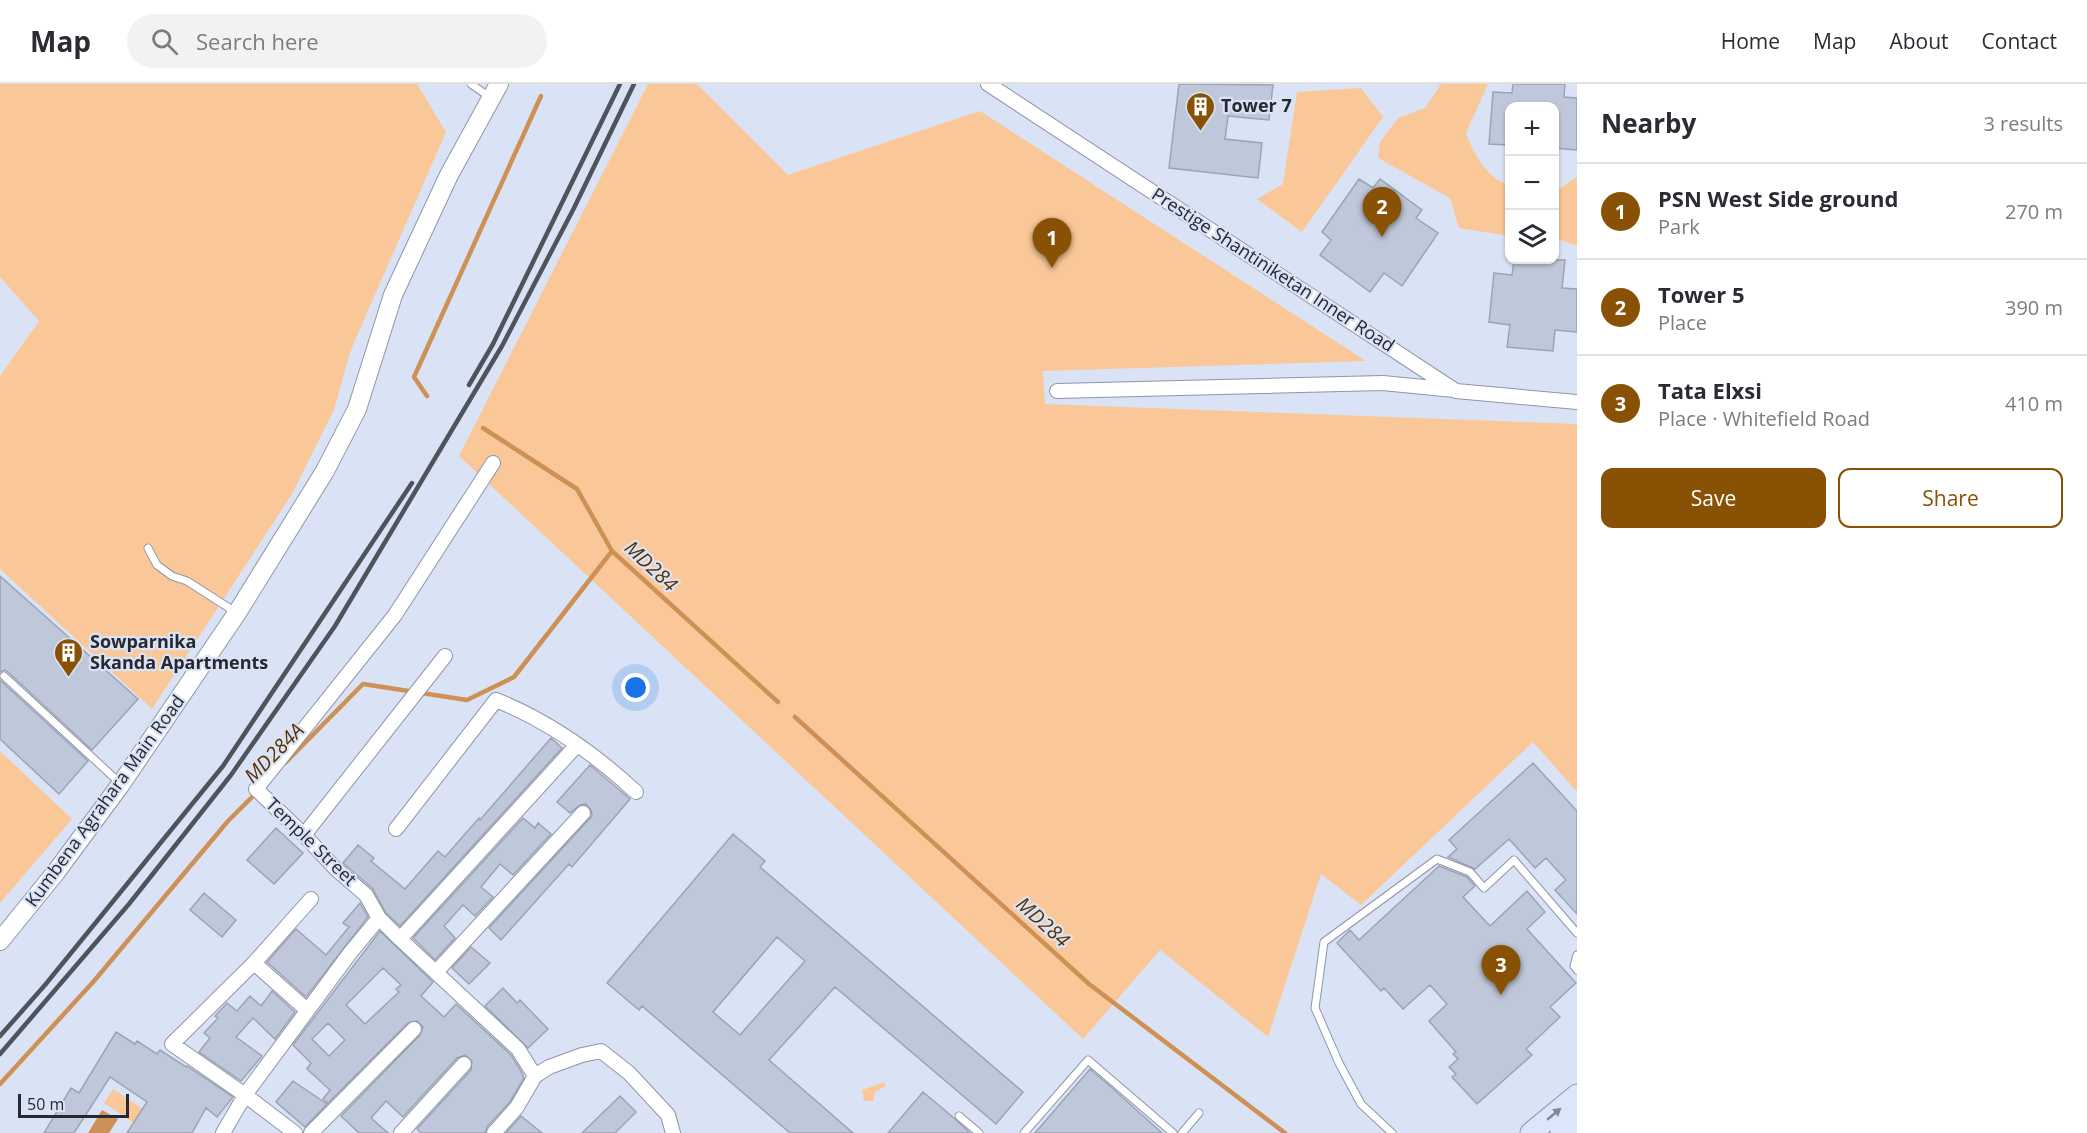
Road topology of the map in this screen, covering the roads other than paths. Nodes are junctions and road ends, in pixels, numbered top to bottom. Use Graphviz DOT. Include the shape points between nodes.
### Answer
graph roads {
  1 [pos="471,84"];
  2 [pos="988,84"];
  3 [pos="495,91"];
  4 [pos="1057,391"];
  5 [pos="1456,391"];
  6 [pos="1577,402"];
  7 [pos="493,463"];
  8 [pos="148,548"];
  9 [pos="237,613"];
  10 [pos="445,656"];
  11 [pos="4,676"];
  12 [pos="577,744"];
  13 [pos="121,784"];
  14 [pos="636,792"];
  15 [pos="583,813"];
  16 [pos="396,829"];
  17 [pos="304,835"];
  18 [pos="311,899"];
  19 [pos="380,918"];
  20 [pos="1577,933"];
  21 [pos="400,939"];
  22 [pos="0,941"];
  23 [pos="1577,955"];
  24 [pos="254,963"];
  25 [pos="1577,970"];
  26 [pos="436,972"];
  27 [pos="307,1010"];
  28 [pos="414,1029"];
  29 [pos="464,1064"];
  30 [pos="535,1076"];
  31 [pos="245,1095"];
  32 [pos="1577,1095"];
  33 [pos="1199,1113"];
  34 [pos="959,1116"];
  35 [pos="1577,1119"];
  36 [pos="223,1133"];
  37 [pos="295,1133"];
  38 [pos="311,1133"];
  39 [pos="401,1133"];
  40 [pos="494,1133"];
  41 [pos="673,1133"];
  42 [pos="979,1133"];
  43 [pos="1024,1133"];
  44 [pos="1173,1133"];
  45 [pos="1182,1133"];
  46 [pos="1392,1133"];
  47 [pos="1531,1133"];
  48 [pos="1561,1133"];
  1 -- 3 [label="lane"];
  2 -- 5 [label="street, Prestige Shantiniketan Inner Road"];
  3 -- 9 [label="street, Kumbena Agrahara Main Road" via="449,175 393,296 357,409 325,471"];
  4 -- 5 [label="street" via="1383,383"];
  5 -- 6 [label="street, Prestige Shantiniketan Inner Road"];
  7 -- 17 [label="street, Temple Street" via="395,615 256,789"];
  8 -- 9 [label="lane" via="157,565 172,576 187,581"];
  9 -- 13 [label="street, Kumbena Agrahara Main Road"];
  10 -- 17 [label="street"];
  11 -- 13 [label="lane"];
  12 -- 14 [label="street"];
  12 -- 16 [label="street" via="529,713 496,700"];
  12 -- 21 [label="street"];
  13 -- 22 [label="street, Kumbena Agrahara Main Road"];
  15 -- 26 [label="street"];
  17 -- 19 [label="street, Temple Street" via="366,895"];
  18 -- 24 [label="street"];
  19 -- 21 [label="street, Temple Street"];
  19 -- 27 [label="street"];
  20 -- 46 [label="lane" via="1515,860 1484,888 1470,872 1437,859 1324,942 1315,1008 1361,1104"];
  21 -- 26 [label="street, Temple Street"];
  23 -- 25 [label="lane"];
  24 -- 27 [label="street"];
  24 -- 31 [label="street" via="172,1044"];
  26 -- 30 [label="street, Temple Street" via="518,1049"];
  27 -- 31 [label="street"];
  28 -- 38 [label="street"];
  29 -- 39 [label="street"];
  30 -- 40 [label="street" via="517,1107"];
  30 -- 41 [label="street" via="549,1067 601,1051 629,1072 668,1115"];
  31 -- 36 [label="street"];
  31 -- 37 [label="street"];
  47 -- 32 [label="main road, one-way"];
  33 -- 45 [label="lane"];
  34 -- 42 [label="lane"];
  35 -- 48 [label="main road"];
  43 -- 44 [label="lane" via="1088,1060"];
}
